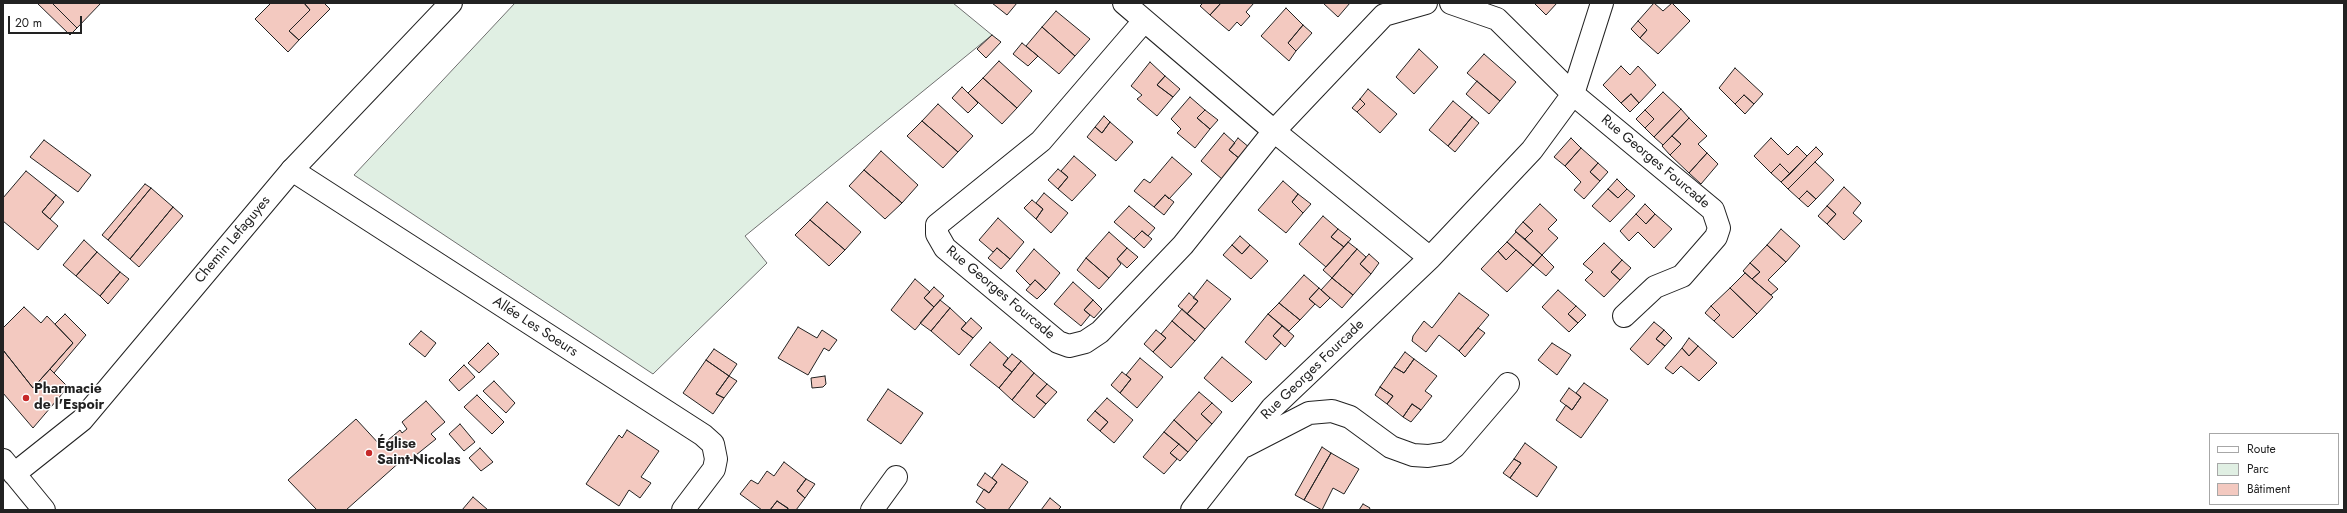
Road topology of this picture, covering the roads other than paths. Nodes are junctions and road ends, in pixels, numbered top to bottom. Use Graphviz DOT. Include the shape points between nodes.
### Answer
graph roads {
  1 [pos="451,3"];
  2 [pos="1124,3"];
  3 [pos="1426,3"];
  4 [pos="1451,3"];
  5 [pos="1602,3"];
  6 [pos="1144,21"];
  7 [pos="1573,94"];
  8 [pos="1274,131"];
  9 [pos="292,170"];
  10 [pos="1430,258"];
  11 [pos="1624,316"];
  12 [pos="1508,384"];
  13 [pos="1239,450"];
  14 [pos="8,467"];
  15 [pos="896,477"];
  16 [pos="44,510"];
  17 [pos="683,510"];
  18 [pos="872,510"];
  19 [pos="1192,510"];
  1 -- 9 [label="street, Chemin Lefaguyes"];
  2 -- 6 [label="street"];
  3 -- 8 [label="street, Rue Georges Fourcade" via="1384,15"];
  4 -- 7 [label="street, Rue Georges Fourcade" via="1497,19"];
  5 -- 7 [label="street, Rue Georges Fourcade"];
  6 -- 8 [label="street"];
  6 -- 8 [label="street, Rue Georges Fourcade" via="1041,141 937,225 937,234 944,248 1058,342 1069,346 1085,342 1100,332 1183,245"];
  7 -- 10 [label="street, Rue Georges Fourcade" via="1532,150"];
  7 -- 11 [label="street, Rue Georges Fourcade" via="1713,210 1718,219 1720,228 1716,237 1682,276 1655,287"];
  8 -- 10 [label="street"];
  9 -- 14 [label="street, Chemin Lefaguyes" via="82,420"];
  9 -- 17 [label="street, Allée Les Soeurs" via="703,435 713,444 716,459 714,469"];
  10 -- 13 [label="street, Rue Georges Fourcade" via="1272,408"];
  12 -- 13 [label="street" via="1446,453 1420,455 1391,448 1350,417 1332,411 1308,413"];
  13 -- 19 [label="street, Rue Georges Fourcade"];
  14 -- 16 [label="street"];
  15 -- 18 [label="street"];
}
